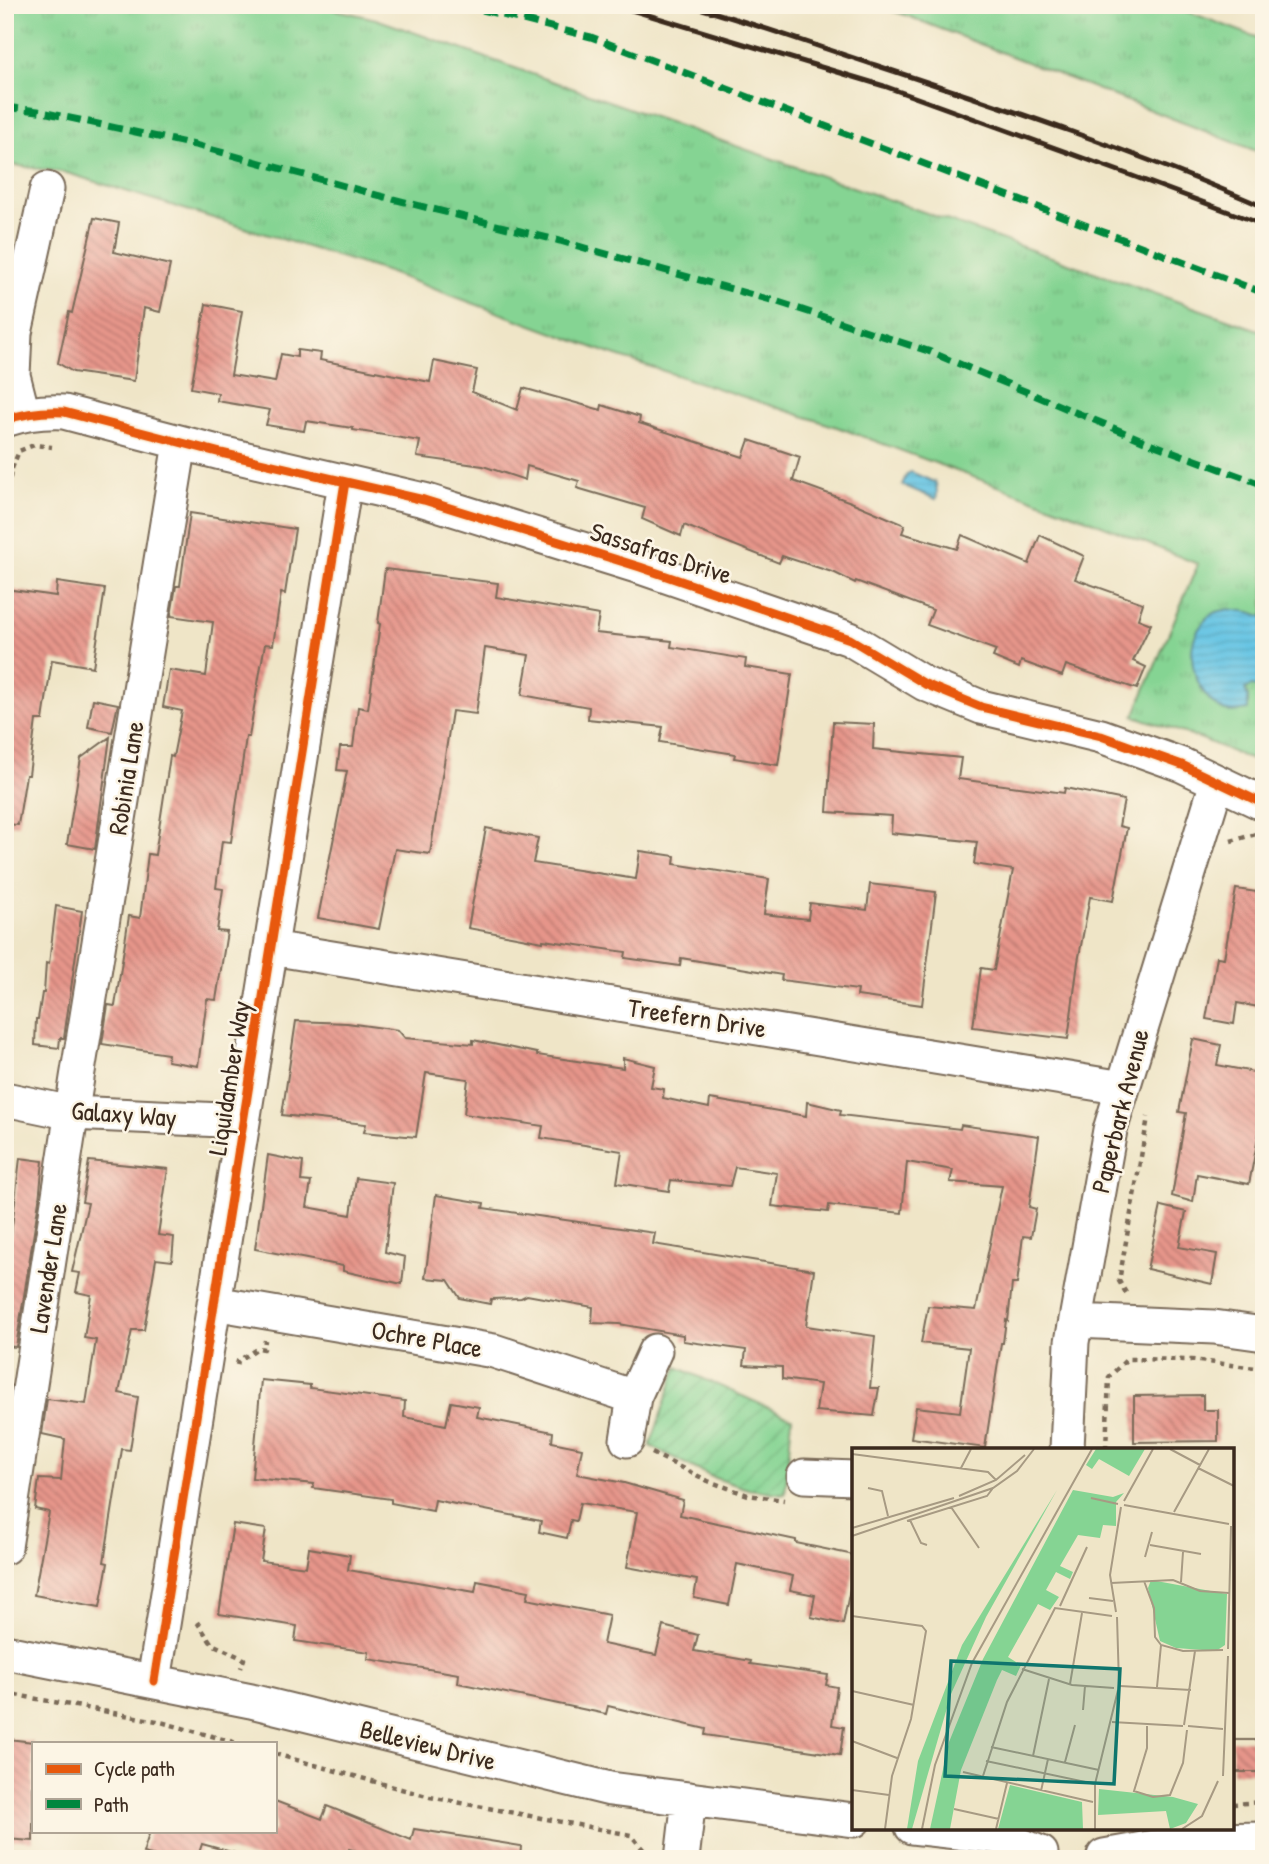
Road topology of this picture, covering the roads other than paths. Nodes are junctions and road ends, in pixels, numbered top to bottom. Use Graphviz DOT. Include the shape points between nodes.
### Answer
graph roads {
  1 [pos="47,189"];
  2 [pos="14,417"];
  3 [pos="180,443"];
  4 [pos="345,482"];
  5 [pos="1217,782"];
  6 [pos="1264,804"];
  7 [pos="271,948"];
  8 [pos="1137,1096"];
  9 [pos="5,1098"];
  10 [pos="72,1113"];
  11 [pos="243,1121"];
  12 [pos="214,1303"];
  13 [pos="1076,1321"];
  14 [pos="1264,1334"];
  15 [pos="655,1350"];
  16 [pos="634,1397"];
  17 [pos="627,1440"];
  18 [pos="1067,1448"];
  19 [pos="804,1476"];
  20 [pos="852,1478"];
  21 [pos="5,1547"];
  22 [pos="5,1652"];
  23 [pos="154,1681"];
  24 [pos="689,1799"];
  25 [pos="852,1820"];
  26 [pos="928,1829"];
  27 [pos="975,1829"];
  28 [pos="1142,1829"];
  29 [pos="945,1831"];
  30 [pos="1264,1839"];
  31 [pos="1210,1840"];
  32 [pos="1042,1846"];
  33 [pos="1104,1847"];
  34 [pos="682,1859"];
  1 -- 2 [label="street" via="15,333"];
  2 -- 3 [label="street, Sassafras Drive" via="64,411"];
  3 -- 4 [label="street, Sassafras Drive"];
  3 -- 10 [label="street, Robinia Lane"];
  4 -- 5 [label="street, Sassafras Drive" via="424,500 640,567 850,639 925,684 981,707 1101,736"];
  4 -- 7 [label="street, Liquidamber Way"];
  5 -- 6 [label="street, Sassafras Drive"];
  5 -- 8 [label="street, Paperbark Avenue"];
  7 -- 8 [label="street, Treefern Drive"];
  7 -- 11 [label="street, Liquidamber Way"];
  8 -- 13 [label="street, Paperbark Avenue" via="1110,1130"];
  9 -- 10 [label="street, Galaxy Way"];
  10 -- 11 [label="street, Galaxy Way"];
  10 -- 21 [label="street, Lavender Lane"];
  11 -- 12 [label="street, Liquidamber Way"];
  12 -- 16 [label="street, Ochre Place" via="494,1351"];
  12 -- 23 [label="street, Liquidamber Way"];
  13 -- 14 [label="street" via="1214,1327"];
  13 -- 18 [label="street, Paperbark Avenue"];
  15 -- 16 [label="street"];
  16 -- 17 [label="street"];
  19 -- 20 [label="street"];
  22 -- 23 [label="street, Belleview Drive"];
  23 -- 24 [label="street, Belleview Drive" via="610,1789"];
  24 -- 25 [label="street, Belleview Drive"];
  24 -- 34 [label="street"];
  26 -- 29 [label="street"];
  27 -- 29 [label="street"];
  28 -- 31 [label="street"];
  29 -- 32 [label="street"];
  30 -- 31 [label="street"];
  31 -- 33 [label="street"];
}
